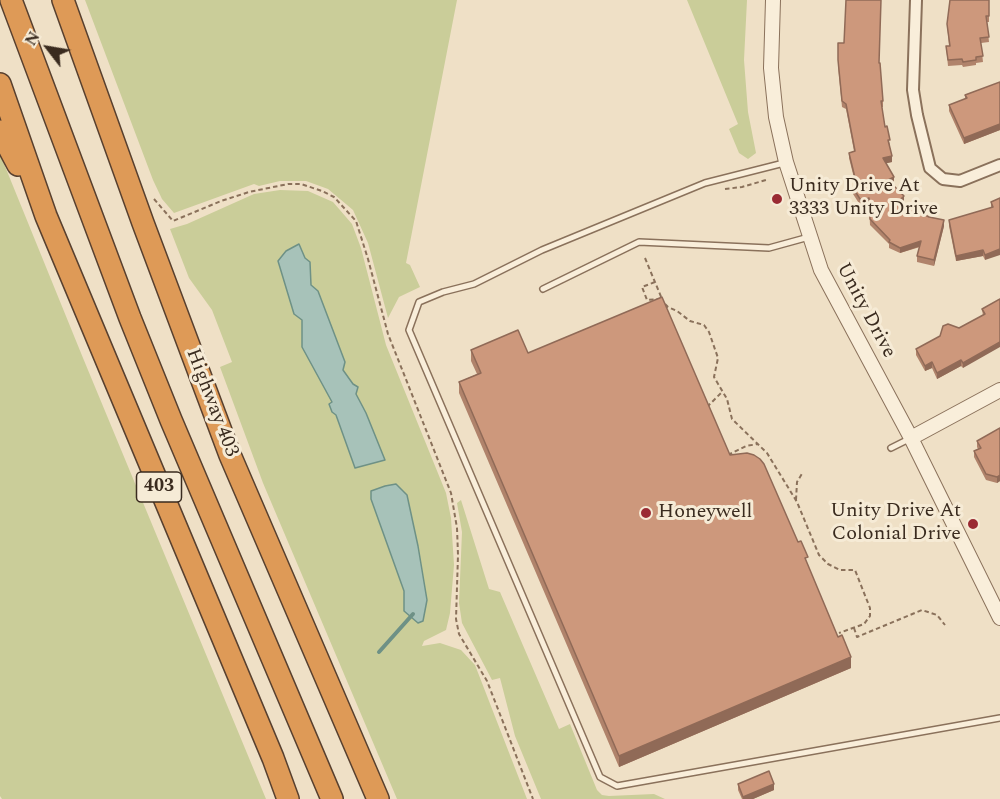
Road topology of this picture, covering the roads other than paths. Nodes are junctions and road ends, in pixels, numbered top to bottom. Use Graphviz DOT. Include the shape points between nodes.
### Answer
graph roads {
  1 [pos="11,0"];
  2 [pos="63,0"];
  3 [pos="773,0"];
  4 [pos="916,0"];
  5 [pos="0,84"];
  6 [pos="0,131"];
  7 [pos="786,162"];
  8 [pos="1000,165"];
  9 [pos="46,216"];
  10 [pos="810,236"];
  11 [pos="543,289"];
  12 [pos="1000,390"];
  13 [pos="911,438"];
  14 [pos="891,448"];
  15 [pos="1000,618"];
  16 [pos="1000,718"];
  17 [pos="288,799"];
  18 [pos="332,799"];
  19 [pos="378,799"];
  1 -- 18 [label="highway" via="130,318"];
  2 -- 19 [label="highway, Highway 403" via="142,224 230,455"];
  3 -- 7 [label="street, Unity Drive" via="771,68"];
  4 -- 8 [label="street" via="913,90 930,168 951,182"];
  5 -- 9 [label="highway, 403"];
  6 -- 9 [label="highway"];
  7 -- 10 [label="street, Unity Drive"];
  7 -- 16 [label="lane" via="705,183 542,250 474,284 418,302 409,330 600,777 616,786"];
  9 -- 17 [label="highway, 403"];
  10 -- 11 [label="lane" via="769,248 639,242"];
  10 -- 13 [label="street, Unity Drive" via="820,270"];
  12 -- 13 [label="street"];
  13 -- 14 [label="lane"];
  13 -- 15 [label="street, Unity Drive"];
}
